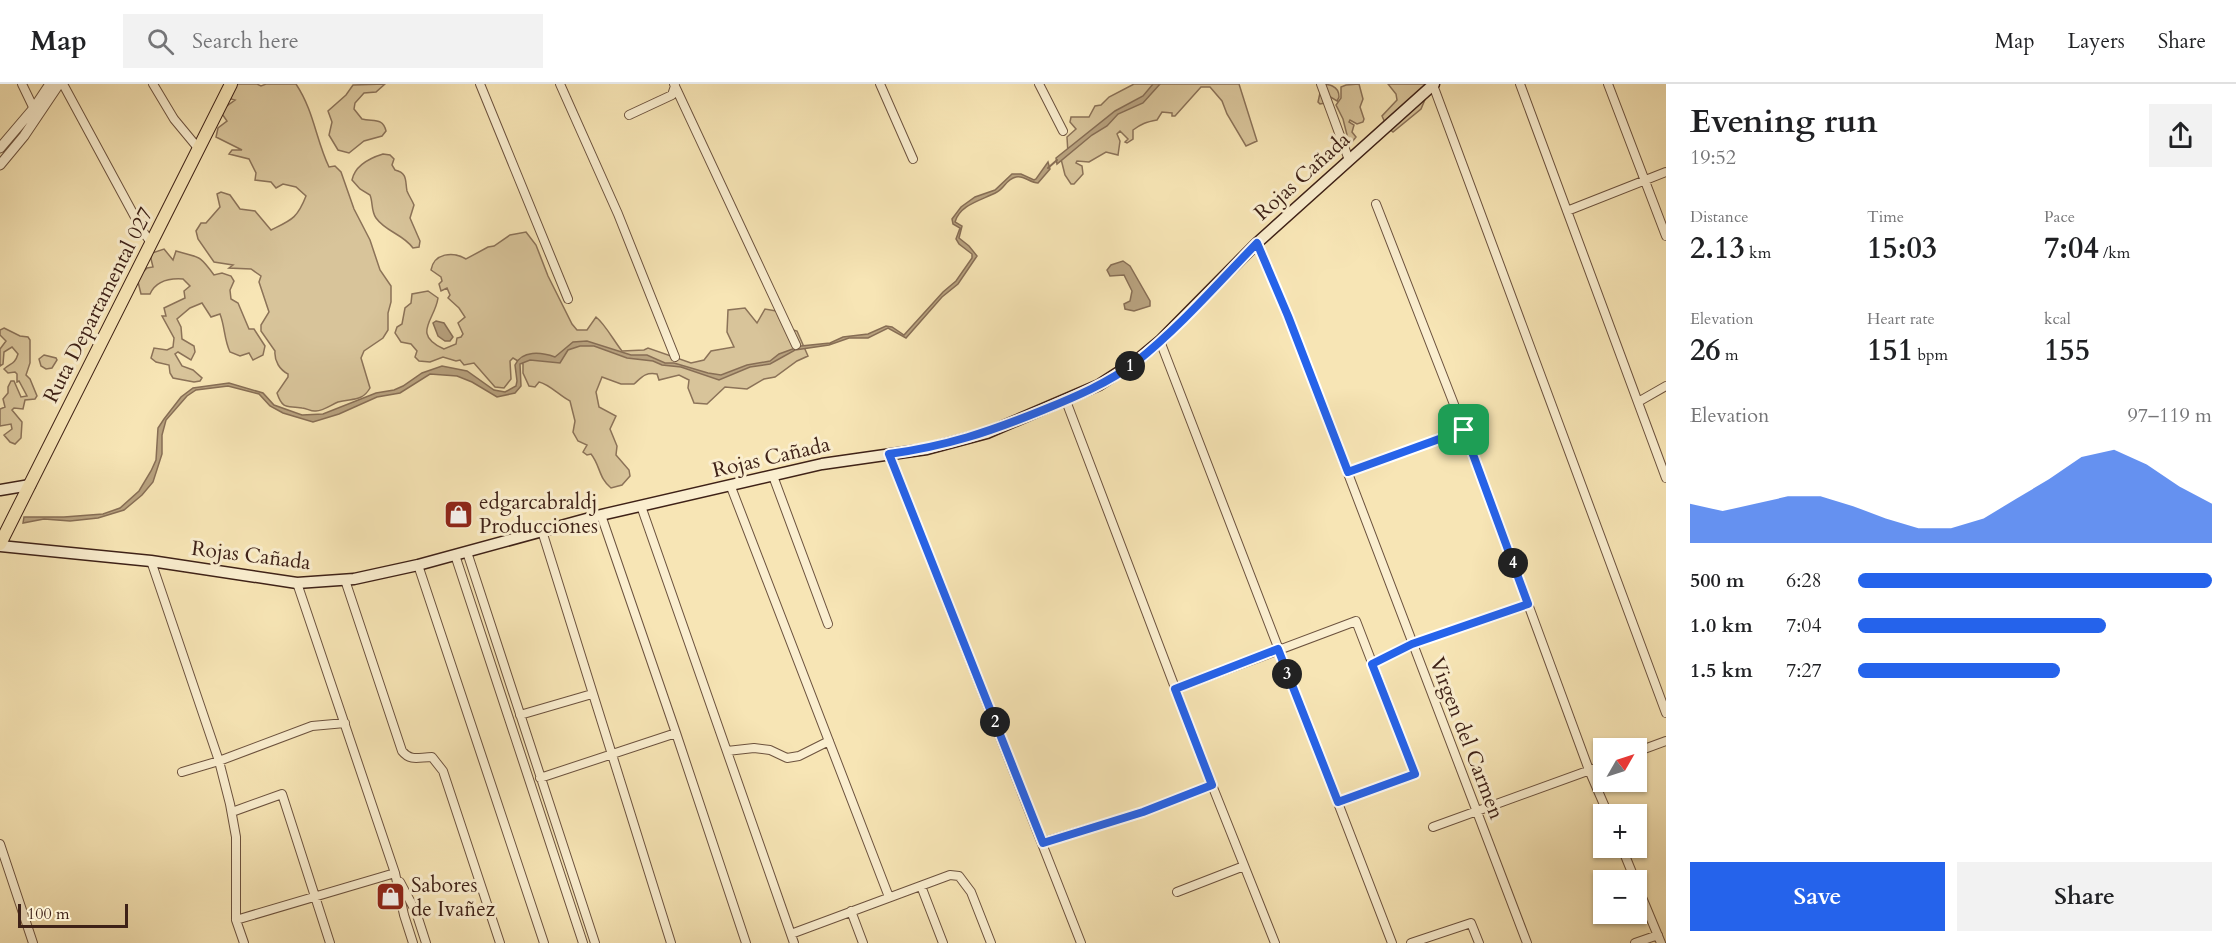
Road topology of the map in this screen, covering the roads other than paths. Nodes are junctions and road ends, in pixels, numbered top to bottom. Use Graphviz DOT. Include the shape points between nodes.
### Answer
graph roads {
  1 [pos="22,84"];
  2 [pos="50,84"];
  3 [pos="59,84"];
  4 [pos="63,84"];
  5 [pos="153,84"];
  6 [pos="231,84"];
  7 [pos="480,84"];
  8 [pos="560,84"];
  9 [pos="880,84"];
  10 [pos="1040,84"];
  11 [pos="1321,84"];
  12 [pos="1434,84"];
  13 [pos="1520,84"];
  14 [pos="1608,84"];
  15 [pos="674,85"];
  16 [pos="36,111"];
  17 [pos="629,115"];
  18 [pos="1063,131"];
  19 [pos="0,148"];
  20 [pos="198,148"];
  21 [pos="913,159"];
  22 [pos="1349,160"];
  23 [pos="0,165"];
  24 [pos="1666,172"];
  25 [pos="1645,181"];
  26 [pos="1376,204"];
  27 [pos="1567,211"];
  28 [pos="1666,236"];
  29 [pos="151,243"];
  30 [pos="1257,243"];
  31 [pos="568,300"];
  32 [pos="1160,341"];
  33 [pos="795,345"];
  34 [pos="675,357"];
  35 [pos="1666,386"];
  36 [pos="1066,401"];
  37 [pos="1638,402"];
  38 [pos="1464,430"];
  39 [pos="889,454"];
  40 [pos="1348,472"];
  41 [pos="773,476"];
  42 [pos="1666,477"];
  43 [pos="30,485"];
  44 [pos="731,487"];
  45 [pos="0,490"];
  46 [pos="641,506"];
  47 [pos="601,515"];
  48 [pos="542,531"];
  49 [pos="0,545"];
  50 [pos="467,552"];
  51 [pos="455,555"];
  52 [pos="151,561"];
  53 [pos="418,565"];
  54 [pos="345,580"];
  55 [pos="297,583"];
  56 [pos="1528,604"];
  57 [pos="828,624"];
  58 [pos="1412,644"];
  59 [pos="1278,649"];
  60 [pos="1372,664"];
  61 [pos="1175,689"];
  62 [pos="592,694"];
  63 [pos="1666,713"];
  64 [pos="520,715"];
  65 [pos="345,723"];
  66 [pos="676,733"];
  67 [pos="829,741"];
  68 [pos="1666,741"];
  69 [pos="1647,748"];
  70 [pos="727,751"];
  71 [pos="611,754"];
  72 [pos="219,760"];
  73 [pos="1593,769"];
  74 [pos="1589,770"];
  75 [pos="182,772"];
  76 [pos="540,778"];
  77 [pos="1212,785"];
  78 [pos="1338,802"];
  79 [pos="1604,804"];
  80 [pos="1476,811"];
  81 [pos="232,812"];
  82 [pos="1433,827"];
  83 [pos="1043,843"];
  84 [pos="0,844"];
  85 [pos="1244,866"];
  86 [pos="395,873"];
  87 [pos="921,886"];
  88 [pos="1176,892"];
  89 [pos="315,896"];
  90 [pos="890,897"];
  91 [pos="1647,907"];
  92 [pos="851,911"];
  93 [pos="236,920"];
  94 [pos="790,934"];
  95 [pos="1661,938"];
  96 [pos="33,943"];
  97 [pos="244,943"];
  98 [pos="330,943"];
  99 [pos="413,943"];
  100 [pos="426,943"];
  101 [pos="500,943"];
  102 [pos="543,943"];
  103 [pos="583,943"];
  104 [pos="595,943"];
  105 [pos="671,943"];
  106 [pos="746,943"];
  107 [pos="794,943"];
  108 [pos="863,943"];
  109 [pos="943,943"];
  110 [pos="991,943"];
  111 [pos="1081,943"];
  112 [pos="1275,943"];
  113 [pos="1392,943"];
  114 [pos="1411,943"];
  115 [pos="1479,943"];
  116 [pos="1527,943"];
  117 [pos="1635,943"];
  1 -- 16 [label="street"];
  2 -- 16 [label="street"];
  3 -- 16 [label="street"];
  4 -- 29 [label="street"];
  5 -- 20 [label="street" via="174,120"];
  6 -- 20 [label="main road, Ruta Departamental 027"];
  7 -- 31 [label="street"];
  8 -- 34 [label="street"];
  9 -- 21 [label="street"];
  10 -- 18 [label="street"];
  11 -- 22 [label="street"];
  12 -- 22 [label="main road, Rojas Cañada"];
  12 -- 63 [label="street"];
  13 -- 27 [label="street"];
  14 -- 25 [label="street"];
  15 -- 17 [label="street" via="672,95"];
  15 -- 33 [label="street"];
  16 -- 19 [label="street"];
  16 -- 23 [label="street" via="24,136"];
  20 -- 29 [label="main road, Ruta Departamental 027"];
  22 -- 30 [label="main road, Rojas Cañada"];
  24 -- 25 [label="street"];
  25 -- 27 [label="street"];
  25 -- 28 [label="street"];
  26 -- 38 [label="street"];
  27 -- 37 [label="street"];
  29 -- 43 [label="main road, Ruta Departamental 027"];
  30 -- 32 [label="main road, Rojas Cañada"];
  30 -- 40 [label="street, Virgen del Carmen"];
  32 -- 36 [label="main road, Rojas Cañada" via="1120,373"];
  32 -- 59 [label="street"];
  35 -- 37 [label="street"];
  36 -- 39 [label="main road, Rojas Cañada" via="968,438"];
  36 -- 61 [label="street"];
  37 -- 42 [label="street"];
  38 -- 40 [label="street"];
  38 -- 56 [label="street"];
  39 -- 41 [label="main road, Rojas Cañada"];
  39 -- 83 [label="street"];
  40 -- 58 [label="street, Virgen del Carmen"];
  41 -- 44 [label="main road, Rojas Cañada"];
  41 -- 57 [label="street"];
  43 -- 45 [label="main road"];
  43 -- 49 [label="main road, Ruta Departamental 027"];
  44 -- 46 [label="main road, Rojas Cañada"];
  44 -- 67 [label="street"];
  46 -- 47 [label="main road, Rojas Cañada"];
  46 -- 70 [label="street"];
  47 -- 48 [label="main road, Rojas Cañada"];
  47 -- 66 [label="street"];
  48 -- 50 [label="main road, Rojas Cañada"];
  48 -- 62 [label="street"];
  49 -- 52 [label="main road, Rojas Cañada"];
  50 -- 51 [label="main road, Rojas Cañada"];
  50 -- 64 [label="street"];
  51 -- 53 [label="main road, Rojas Cañada"];
  51 -- 103 [label="street"];
  52 -- 55 [label="main road, Rojas Cañada"];
  52 -- 72 [label="street"];
  53 -- 54 [label="main road, Rojas Cañada"];
  53 -- 102 [label="street"];
  54 -- 55 [label="main road, Rojas Cañada"];
  54 -- 101 [label="street" via="402,751 413,759 432,757 443,771"];
  55 -- 65 [label="street"];
  56 -- 58 [label="street"];
  56 -- 74 [label="street"];
  58 -- 60 [label="street"];
  58 -- 80 [label="street, Virgen del Carmen"];
  59 -- 60 [label="street" via="1356,621"];
  59 -- 61 [label="street"];
  59 -- 78 [label="street"];
  60 -- 78 [label="street" via="1415,774"];
  61 -- 77 [label="street"];
  62 -- 64 [label="street"];
  62 -- 71 [label="street"];
  64 -- 76 [label="street"];
  65 -- 72 [label="street" via="312,726"];
  65 -- 86 [label="street"];
  66 -- 71 [label="street"];
  66 -- 106 [label="street"];
  67 -- 70 [label="street" via="787,758 762,749"];
  67 -- 90 [label="street"];
  68 -- 69 [label="street"];
  70 -- 94 [label="street"];
  71 -- 76 [label="street"];
  71 -- 105 [label="street"];
  72 -- 75 [label="street"];
  72 -- 81 [label="street"];
  73 -- 74 [label="street"];
  74 -- 79 [label="street"];
  74 -- 80 [label="street"];
  76 -- 104 [label="street"];
  77 -- 83 [label="street" via="1143,812"];
  77 -- 85 [label="street"];
  78 -- 113 [label="street"];
  80 -- 82 [label="street"];
  80 -- 116 [label="street, Virgen del Carmen"];
  81 -- 89 [label="street" via="282,794"];
  81 -- 93 [label="street" via="236,837"];
  83 -- 111 [label="street"];
  84 -- 96 [label="street"];
  85 -- 88 [label="street"];
  85 -- 112 [label="street"];
  86 -- 89 [label="street"];
  86 -- 99 [label="street"];
  86 -- 100 [label="street" via="416,912"];
  87 -- 90 [label="street"];
  87 -- 109 [label="street"];
  87 -- 110 [label="street" via="950,875 959,876 972,892"];
  89 -- 93 [label="street"];
  89 -- 98 [label="street"];
  90 -- 92 [label="street"];
  91 -- 95 [label="street"];
  92 -- 94 [label="street"];
  92 -- 108 [label="street"];
  93 -- 97 [label="street"];
  94 -- 107 [label="street"];
  95 -- 117 [label="street"];
  114 -- 115 [label="street" via="1472,923"];
}
